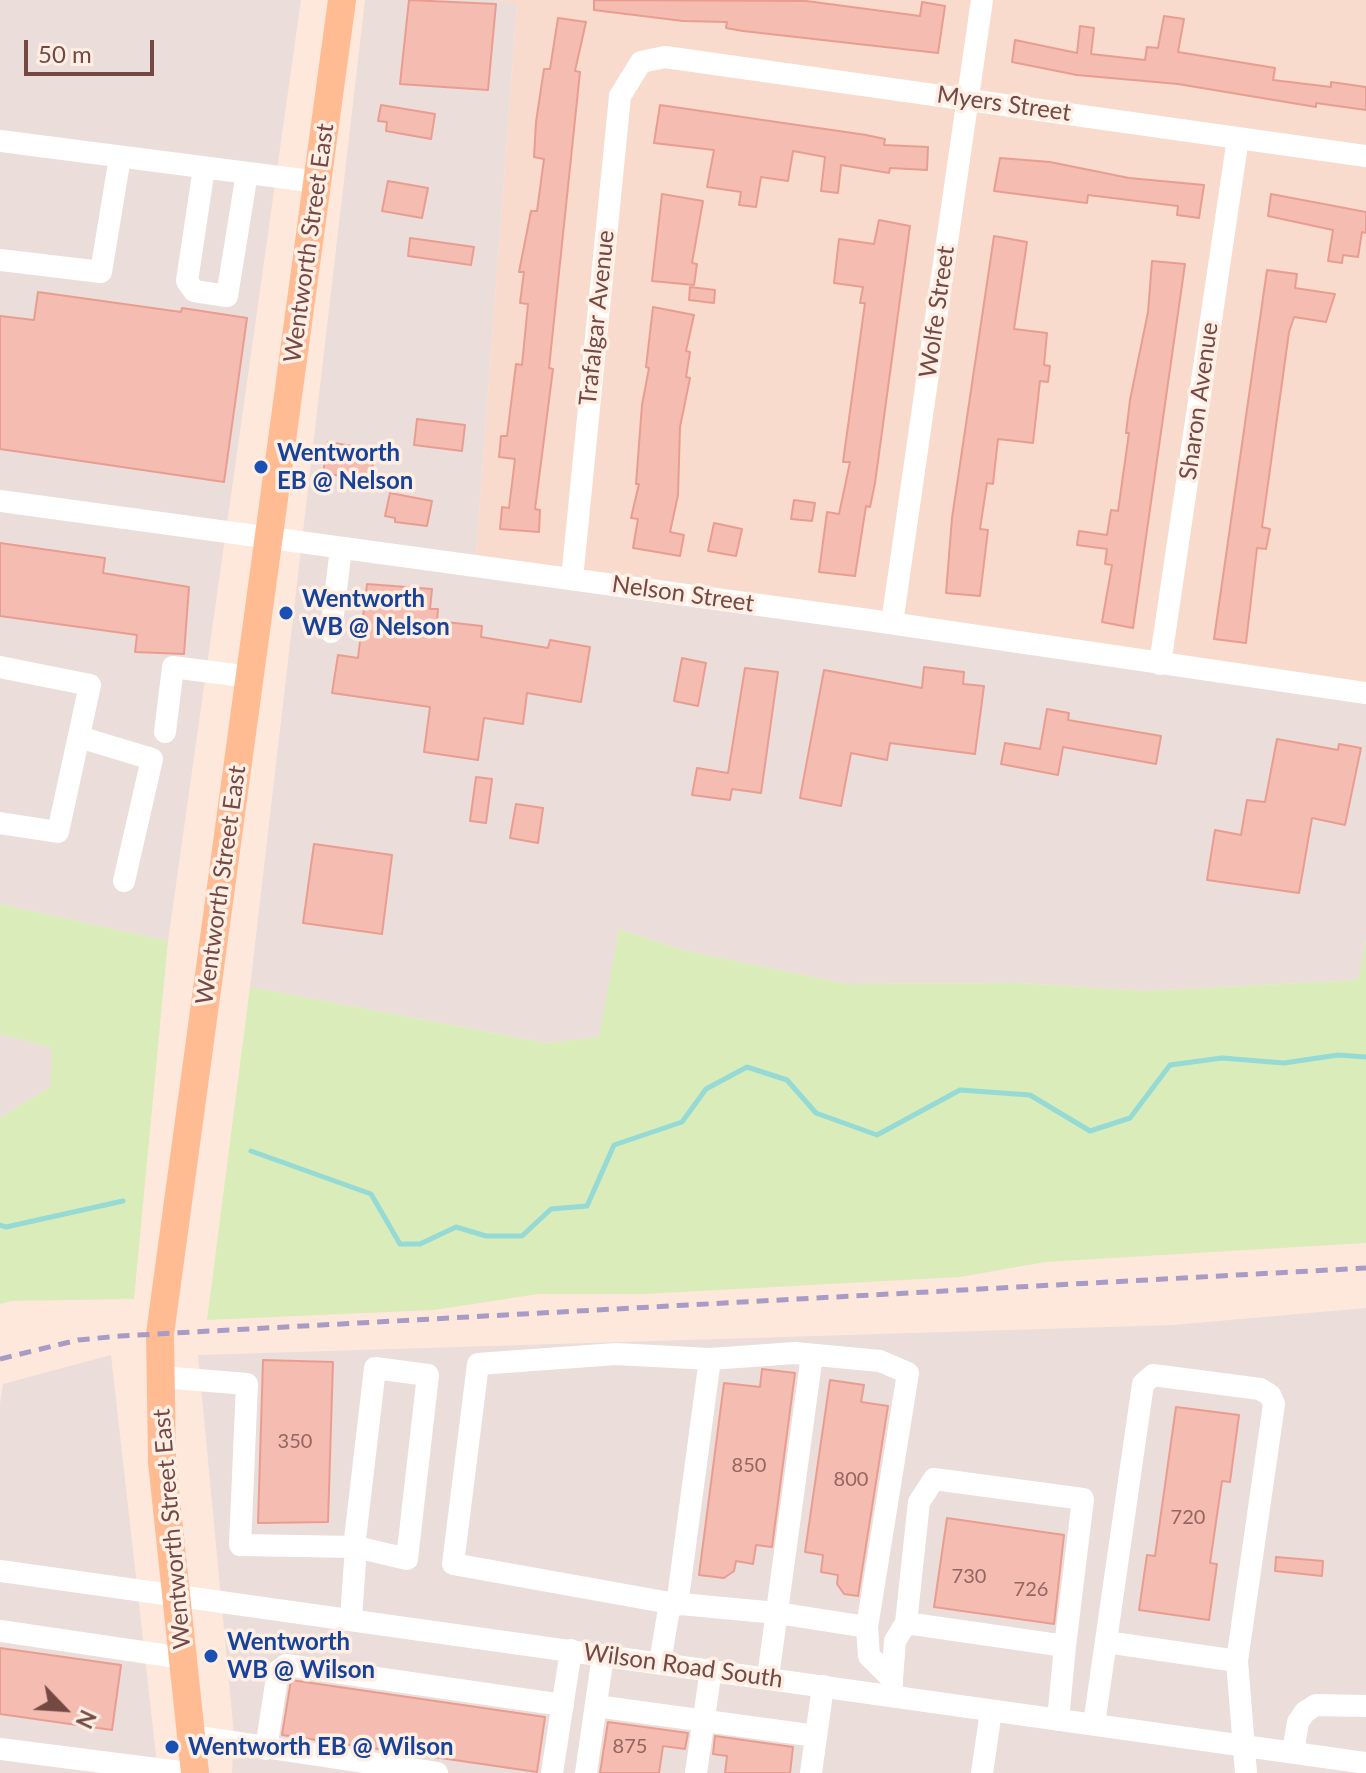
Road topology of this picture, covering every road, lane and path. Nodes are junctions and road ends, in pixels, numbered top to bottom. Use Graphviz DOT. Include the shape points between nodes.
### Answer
graph roads {
  1 [pos="342,0"];
  2 [pos="982,0"];
  3 [pos="641,62"];
  4 [pos="967,98"];
  5 [pos="1238,138"];
  6 [pos="0,141"];
  7 [pos="1366,156"];
  8 [pos="120,157"];
  9 [pos="204,168"];
  10 [pos="247,173"];
  11 [pos="318,182"];
  12 [pos="0,260"];
  13 [pos="0,501"];
  14 [pos="269,537"];
  15 [pos="341,548"];
  16 [pos="572,579"];
  17 [pos="892,623"];
  18 [pos="331,632"];
  19 [pos="1160,664"];
  20 [pos="0,667"];
  21 [pos="250,677"];
  22 [pos="1366,693"];
  23 [pos="165,732"];
  24 [pos="79,737"];
  25 [pos="0,823"];
  26 [pos="124,881"];
  27 [pos="812,1355"];
  28 [pos="710,1359"];
  29 [pos="161,1377"];
  30 [pos="356,1547"];
  31 [pos="0,1571"];
  32 [pos="176,1594"];
  33 [pos="673,1604"];
  34 [pos="777,1613"];
  35 [pos="351,1618"];
  36 [pos="906,1623"];
  37 [pos="867,1627"];
  38 [pos="0,1631"];
  39 [pos="1106,1642"];
  40 [pos="1065,1646"];
  41 [pos="571,1650"];
  42 [pos="603,1655"];
  43 [pos="183,1658"];
  44 [pos="1237,1661"];
  45 [pos="660,1662"];
  46 [pos="711,1669"];
  47 [pos="768,1677"];
  48 [pos="823,1686"];
  49 [pos="892,1687"];
  50 [pos="563,1705"];
  51 [pos="596,1706"];
  52 [pos="1366,1706"];
  53 [pos="991,1711"];
  54 [pos="1058,1720"];
  55 [pos="704,1721"];
  56 [pos="1094,1724"];
  57 [pos="192,1736"];
  58 [pos="816,1736"];
  59 [pos="1245,1745"];
  60 [pos="0,1749"];
  61 [pos="266,1749"];
  62 [pos="1293,1752"];
  63 [pos="1366,1763"];
  64 [pos="188,1773"];
  65 [pos="195,1773"];
  66 [pos="437,1773"];
  67 [pos="552,1773"];
  68 [pos="586,1773"];
  69 [pos="696,1773"];
  70 [pos="811,1773"];
  71 [pos="982,1773"];
  72 [pos="1246,1773"];
  1 -- 11 [label="main road, Wentworth Street East"];
  2 -- 4 [label="street, Wolfe Street"];
  3 -- 4 [label="street, Myers Street" via="665,57"];
  3 -- 16 [label="street, Trafalgar Avenue" via="620,96"];
  4 -- 5 [label="street, Myers Street"];
  4 -- 17 [label="street, Wolfe Street"];
  5 -- 7 [label="street, Myers Street"];
  5 -- 19 [label="street, Sharon Avenue"];
  6 -- 8 [label="street"];
  8 -- 9 [label="street"];
  8 -- 12 [label="street" via="101,272"];
  9 -- 10 [label="street"];
  9 -- 10 [label="street" via="187,281 194,291 227,296"];
  10 -- 11 [label="street"];
  11 -- 14 [label="main road, Wentworth Street East"];
  13 -- 14 [label="street, Nelson Street"];
  14 -- 15 [label="street, Nelson Street"];
  14 -- 21 [label="main road, Wentworth Street East"];
  15 -- 16 [label="street, Nelson Street"];
  15 -- 18 [label="street"];
  16 -- 17 [label="street, Nelson Street"];
  17 -- 19 [label="street, Nelson Street"];
  19 -- 22 [label="street, Nelson Street"];
  20 -- 24 [label="street" via="90,685"];
  21 -- 23 [label="street" via="173,667"];
  21 -- 29 [label="main road, Wentworth Street East" via="162,1318"];
  24 -- 25 [label="street" via="58,832"];
  24 -- 26 [label="street" via="152,759"];
  27 -- 28 [label="street"];
  27 -- 34 [label="street"];
  27 -- 37 [label="street" via="880,1361 908,1373"];
  28 -- 33 [label="street"];
  28 -- 33 [label="street" via="616,1354 478,1364 453,1564"];
  29 -- 30 [label="street" via="247,1384 240,1545"];
  29 -- 32 [label="main road, Wentworth Street East" via="162,1462"];
  30 -- 30 [label="street" via="375,1368 428,1375 407,1559"];
  30 -- 35 [label="street"];
  31 -- 32 [label="street, Wilson Road South"];
  32 -- 35 [label="street, Wilson Road South"];
  32 -- 43 [label="main road, Wentworth Street East"];
  33 -- 34 [label="street"];
  33 -- 45 [label="street"];
  34 -- 37 [label="street"];
  34 -- 47 [label="street"];
  35 -- 41 [label="street, Wilson Road South"];
  36 -- 40 [label="street"];
  36 -- 40 [label="street" via="919,1502 934,1479 1083,1499"];
  36 -- 49 [label="street" via="895,1641"];
  37 -- 49 [label="street" via="869,1656"];
  38 -- 43 [label="street"];
  39 -- 44 [label="street"];
  39 -- 44 [label="street" via="1143,1384 1153,1375 1260,1389 1274,1404"];
  39 -- 56 [label="street"];
  40 -- 54 [label="street"];
  41 -- 42 [label="street, Wilson Road South"];
  41 -- 50 [label="street"];
  42 -- 45 [label="street, Wilson Road South"];
  42 -- 51 [label="street"];
  43 -- 57 [label="main road, Wentworth Street East"];
  44 -- 59 [label="street"];
  45 -- 46 [label="street, Wilson Road South"];
  46 -- 47 [label="street, Wilson Road South"];
  46 -- 55 [label="street"];
  47 -- 48 [label="street, Wilson Road South"];
  48 -- 49 [label="street, Wilson Road South"];
  48 -- 58 [label="street"];
  49 -- 53 [label="street, Wilson Road South"];
  50 -- 61 [label="street" via="286,1665 278,1671"];
  50 -- 67 [label="street"];
  51 -- 55 [label="street"];
  51 -- 68 [label="street"];
  52 -- 62 [label="street" via="1316,1705 1298,1722"];
  53 -- 54 [label="street, Wilson Road South"];
  53 -- 71 [label="street"];
  54 -- 56 [label="street, Wilson Road South"];
  55 -- 58 [label="street"];
  55 -- 69 [label="street"];
  56 -- 59 [label="street, Wilson Road South"];
  57 -- 61 [label="street"];
  57 -- 65 [label="main road, Wentworth Street East"];
  58 -- 70 [label="street"];
  59 -- 62 [label="street, Wilson Road South"];
  59 -- 72 [label="street"];
  60 -- 64 [label="street"];
  61 -- 66 [label="street"];
  62 -- 63 [label="street, Wilson Road South"];
}
